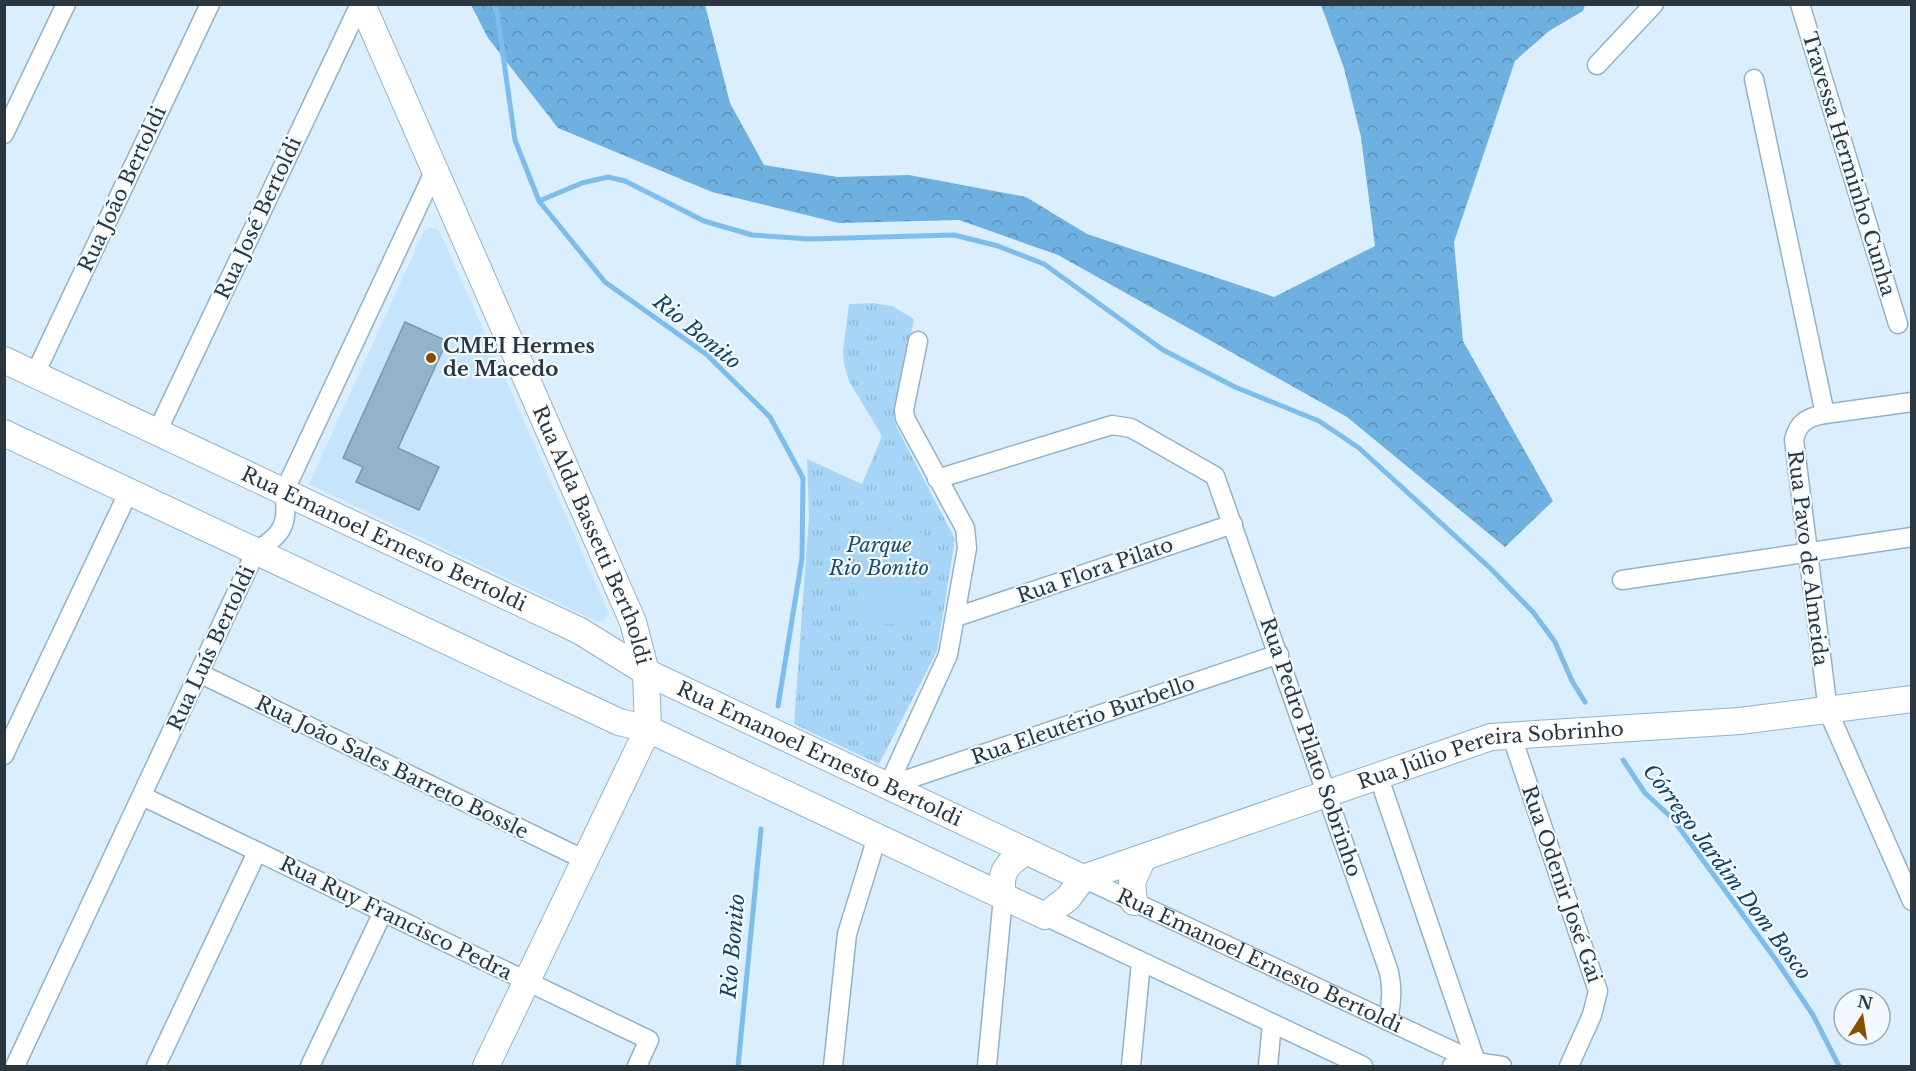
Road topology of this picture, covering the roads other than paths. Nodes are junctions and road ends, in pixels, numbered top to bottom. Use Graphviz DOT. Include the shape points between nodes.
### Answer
graph roads {
  1 [pos="66,4"];
  2 [pos="210,4"];
  3 [pos="361,4"];
  4 [pos="1654,4"];
  5 [pos="1800,4"];
  6 [pos="1597,65"];
  7 [pos="1754,80"];
  8 [pos="4,134"];
  9 [pos="435,170"];
  10 [pos="1898,324"];
  11 [pos="918,341"];
  12 [pos="4,360"];
  13 [pos="35,374"];
  14 [pos="1911,402"];
  15 [pos="1826,414"];
  16 [pos="157,432"];
  17 [pos="5,435"];
  18 [pos="938,478"];
  19 [pos="129,491"];
  20 [pos="284,492"];
  21 [pos="1233,524"];
  22 [pos="1911,537"];
  23 [pos="256,551"];
  24 [pos="1807,552"];
  25 [pos="1622,580"];
  26 [pos="956,617"];
  27 [pos="1279,654"];
  28 [pos="646,672"];
  29 [pos="199,673"];
  30 [pos="1911,699"];
  31 [pos="1828,711"];
  32 [pos="648,729"];
  33 [pos="1511,734"];
  34 [pos="4,755"];
  35 [pos="1378,775"];
  36 [pos="888,786"];
  37 [pos="1326,793"];
  38 [pos="142,796"];
  39 [pos="877,837"];
  40 [pos="1026,851"];
  41 [pos="257,852"];
  42 [pos="1143,858"];
  43 [pos="585,860"];
  44 [pos="1083,878"];
  45 [pos="1003,897"];
  46 [pos="1911,897"];
  47 [pos="1134,902"];
  48 [pos="383,912"];
  49 [pos="1045,916"];
  50 [pos="1141,962"];
  51 [pos="527,982"];
  52 [pos="1388,1021"];
  53 [pos="1272,1023"];
  54 [pos="1476,1062"];
  55 [pos="15,1066"];
  56 [pos="156,1066"];
  57 [pos="310,1066"];
  58 [pos="486,1066"];
  59 [pos="637,1066"];
  60 [pos="833,1066"];
  61 [pos="987,1066"];
  62 [pos="1131,1066"];
  63 [pos="1268,1066"];
  64 [pos="1363,1066"];
  65 [pos="1452,1066"];
  66 [pos="1502,1066"];
  67 [pos="1569,1066"];
  1 -- 8 [label="street"];
  2 -- 13 [label="street, Rua João Bertoldi"];
  3 -- 9 [label="main road, Rua Alda Bassetti Bertholdi"];
  3 -- 16 [label="street, Rua José Bertoldi"];
  4 -- 6 [label="street"];
  5 -- 10 [label="street, Travessa Herminho Cunha"];
  7 -- 15 [label="street"];
  9 -- 20 [label="street, Rua Luís Bertoldi"];
  9 -- 28 [label="main road, Rua Alda Bassetti Bertholdi" via="633,622"];
  11 -- 18 [label="street" via="904,410"];
  12 -- 13 [label="main road, Rua Emanoel Ernesto Bertoldi"];
  13 -- 16 [label="main road, Rua Emanoel Ernesto Bertoldi"];
  14 -- 15 [label="street, Rua Pavo de Almeida"];
  15 -- 24 [label="street, Rua Pavo de Almeida" via="1806,420 1797,428 1794,440"];
  16 -- 20 [label="main road, Rua Emanoel Ernesto Bertoldi"];
  17 -- 19 [label="main road"];
  18 -- 21 [label="street, Rua Pedro Pilato Sobrinho" via="1112,425 1131,428 1215,476"];
  18 -- 26 [label="street" via="967,538"];
  19 -- 23 [label="main road"];
  19 -- 34 [label="street"];
  20 -- 23 [label="street, Rua Luís Bertoldi" via="284,525 279,535"];
  20 -- 28 [label="main road, Rua Emanoel Ernesto Bertoldi" via="580,631"];
  21 -- 26 [label="street, Rua Flora Pilato"];
  21 -- 27 [label="street, Rua Pedro Pilato Sobrinho"];
  22 -- 24 [label="street"];
  23 -- 29 [label="street, Rua Luís Bertoldi"];
  23 -- 32 [label="main road" via="620,722"];
  24 -- 25 [label="street"];
  24 -- 31 [label="street, Rua Pavo de Almeida"];
  26 -- 36 [label="street" via="944,667"];
  27 -- 36 [label="street, Rua Eleutério Burbello"];
  27 -- 37 [label="street, Rua Pedro Pilato Sobrinho"];
  28 -- 32 [label="main road, Rua Alda Bassetti Bertholdi"];
  28 -- 36 [label="main road, Rua Emanoel Ernesto Bertoldi"];
  29 -- 38 [label="street, Rua Luís Bertoldi"];
  29 -- 43 [label="street, Rua João Sales Barreto Bossle"];
  30 -- 31 [label="main road, Rua Júlio Pereira Sobrinho"];
  31 -- 33 [label="main road, Rua Júlio Pereira Sobrinho" via="1702,724"];
  31 -- 46 [label="street, Rua Pavo de Almeida"];
  32 -- 39 [label="main road"];
  32 -- 43 [label="main road, Rua Alda Bassetti Bertholdi"];
  33 -- 35 [label="main road, Rua Júlio Pereira Sobrinho" via="1478,740"];
  33 -- 67 [label="street, Rua Odenir José Gai" via="1598,991 1592,1015"];
  35 -- 37 [label="main road, Rua Júlio Pereira Sobrinho"];
  35 -- 54 [label="street"];
  36 -- 40 [label="main road, Rua Emanoel Ernesto Bertoldi"];
  37 -- 42 [label="main road, Rua Júlio Pereira Sobrinho"];
  37 -- 52 [label="street, Rua Pedro Pilato Sobrinho" via="1389,972 1392,1000"];
  38 -- 41 [label="street, Rua Ruy Francisco Pedra"];
  38 -- 55 [label="street, Rua Luís Bertoldi"];
  39 -- 45 [label="main road"];
  39 -- 60 [label="street" via="847,934"];
  40 -- 44 [label="main road, Rua Emanoel Ernesto Bertoldi"];
  40 -- 45 [label="main road" via="1006,866 1002,876"];
  41 -- 48 [label="street, Rua Ruy Francisco Pedra"];
  41 -- 56 [label="street"];
  42 -- 44 [label="main road, Rua Júlio Pereira Sobrinho"];
  42 -- 47 [label="main road" via="1132,882"];
  43 -- 51 [label="main road, Rua Alda Bassetti Bertholdi"];
  44 -- 47 [label="street, Rua Emanoel Ernesto Bertoldi"];
  44 -- 49 [label="main road" via="1068,898"];
  45 -- 49 [label="main road"];
  45 -- 61 [label="street"];
  47 -- 52 [label="street, Rua Emanoel Ernesto Bertoldi"];
  48 -- 51 [label="street, Rua Ruy Francisco Pedra"];
  48 -- 57 [label="street"];
  49 -- 50 [label="street"];
  50 -- 53 [label="street"];
  50 -- 62 [label="street"];
  51 -- 58 [label="main road, Rua Alda Bassetti Bertholdi"];
  51 -- 59 [label="street, Rua Ruy Francisco Pedra" via="649,1041"];
  52 -- 54 [label="street, Rua Emanoel Ernesto Bertoldi"];
  53 -- 63 [label="street"];
  53 -- 64 [label="street"];
  54 -- 65 [label="street"];
  54 -- 66 [label="street"];
}
